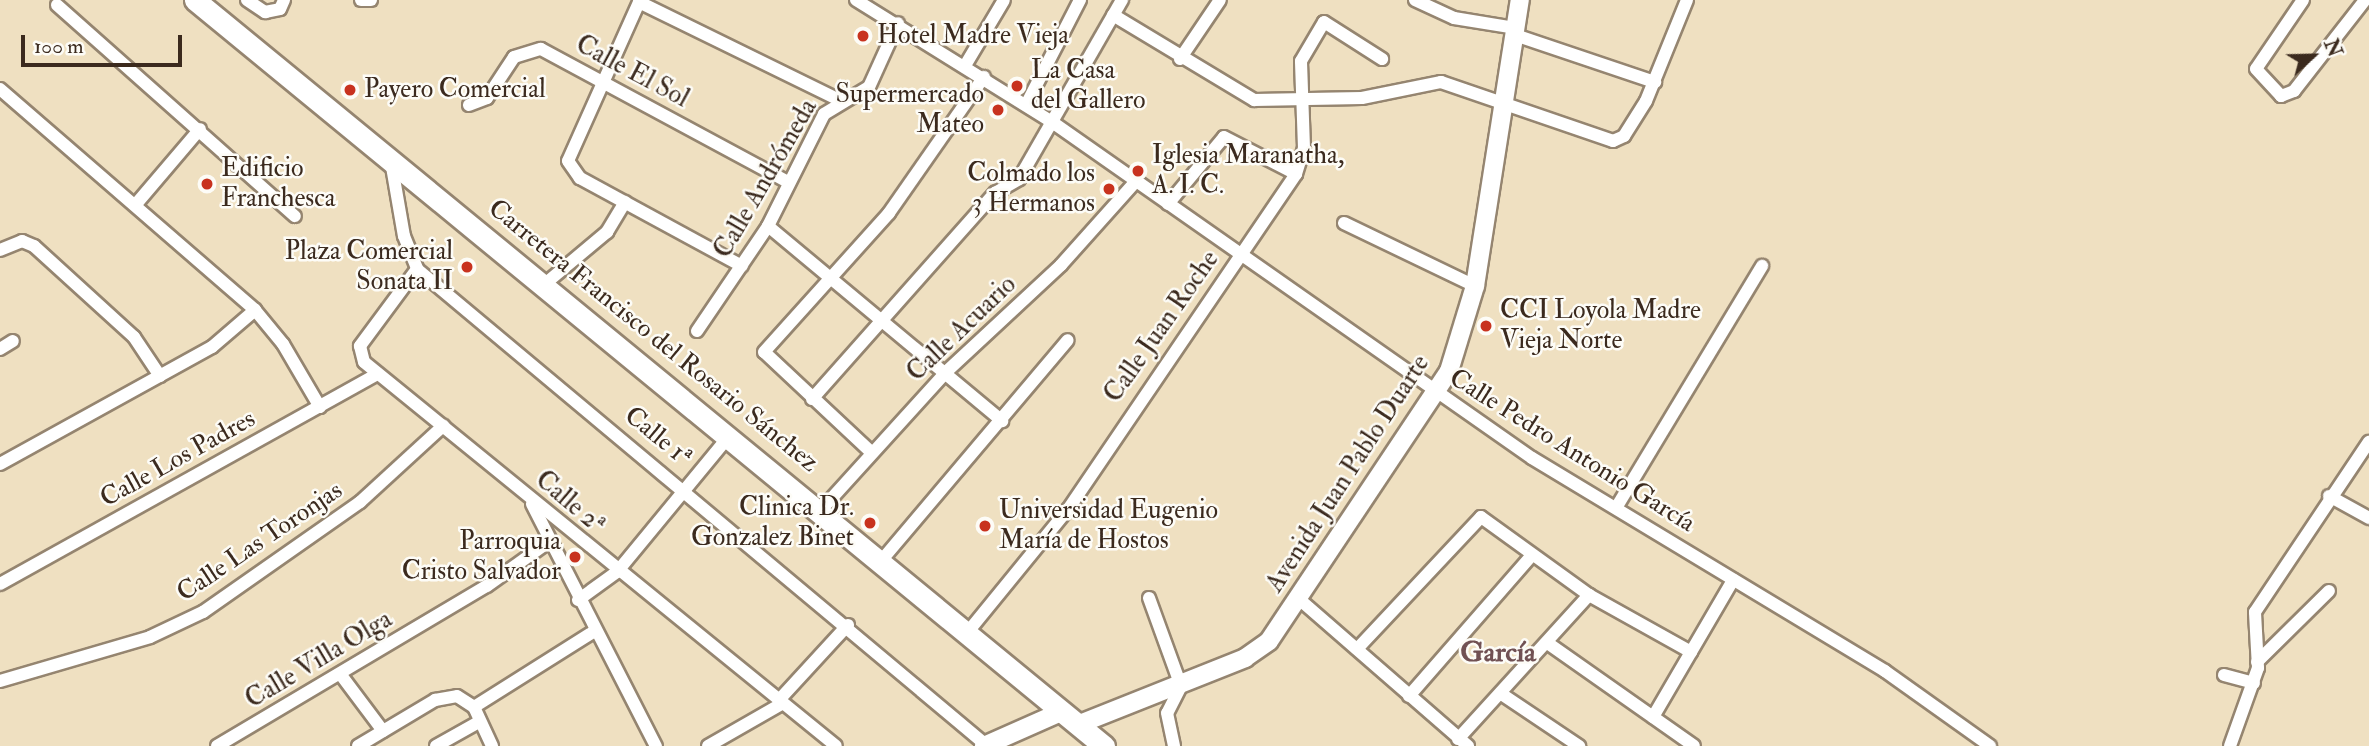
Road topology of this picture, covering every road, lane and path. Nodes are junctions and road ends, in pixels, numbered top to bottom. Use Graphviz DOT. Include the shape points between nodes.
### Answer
graph roads {
  1 [pos="195,0"];
  2 [pos="247,0"];
  3 [pos="361,0"];
  4 [pos="371,0"];
  5 [pos="856,0"];
  6 [pos="1004,0"];
  7 [pos="1080,0"];
  8 [pos="1122,0"];
  9 [pos="1220,0"];
  10 [pos="1415,0"];
  11 [pos="1520,0"];
  12 [pos="1687,0"];
  13 [pos="2303,0"];
  14 [pos="2364,0"];
  15 [pos="640,1"];
  16 [pos="282,4"];
  17 [pos="57,5"];
  18 [pos="880,5"];
  19 [pos="1113,15"];
  20 [pos="898,23"];
  21 [pos="1516,31"];
  22 [pos="1180,59"];
  23 [pos="1382,59"];
  24 [pos="966,64"];
  25 [pos="984,77"];
  26 [pos="601,81"];
  27 [pos="1655,82"];
  28 [pos="0,89"];
  29 [pos="841,101"];
  30 [pos="1504,101"];
  31 [pos="1302,102"];
  32 [pos="469,105"];
  33 [pos="1026,105"];
  34 [pos="1055,124"];
  35 [pos="200,129"];
  36 [pos="390,159"];
  37 [pos="1296,174"];
  38 [pos="1136,181"];
  39 [pos="788,182"];
  40 [pos="625,202"];
  41 [pos="137,203"];
  42 [pos="1168,204"];
  43 [pos="295,216"];
  44 [pos="1344,223"];
  45 [pos="768,226"];
  46 [pos="0,250"];
  47 [pos="1240,255"];
  48 [pos="742,266"];
  49 [pos="1762,266"];
  50 [pos="417,269"];
  51 [pos="831,276"];
  52 [pos="546,283"];
  53 [pos="1475,286"];
  54 [pos="255,310"];
  55 [pos="882,319"];
  56 [pos="696,331"];
  57 [pos="1068,340"];
  58 [pos="13,341"];
  59 [pos="0,349"];
  60 [pos="946,372"];
  61 [pos="377,374"];
  62 [pos="160,376"];
  63 [pos="1436,393"];
  64 [pos="812,399"];
  65 [pos="320,407"];
  66 [pos="1002,421"];
  67 [pos="443,426"];
  68 [pos="730,435"];
  69 [pos="2369,442"];
  70 [pos="871,452"];
  71 [pos="0,464"];
  72 [pos="684,489"];
  73 [pos="2329,496"];
  74 [pos="531,500"];
  75 [pos="1616,508"];
  76 [pos="821,510"];
  77 [pos="2369,518"];
  78 [pos="547,543"];
  79 [pos="1532,555"];
  80 [pos="881,561"];
  81 [pos="617,572"];
  82 [pos="1733,580"];
  83 [pos="0,584"];
  84 [pos="2329,591"];
  85 [pos="1590,595"];
  86 [pos="1149,598"];
  87 [pos="1299,599"];
  88 [pos="578,600"];
  89 [pos="848,625"];
  90 [pos="593,632"];
  91 [pos="967,633"];
  92 [pos="1549,644"];
  93 [pos="1357,649"];
  94 [pos="1691,652"];
  95 [pos="2257,662"];
  96 [pos="341,675"];
  97 [pos="2224,675"];
  98 [pos="0,681"];
  99 [pos="2254,683"];
  100 [pos="1181,685"];
  101 [pos="1503,695"];
  102 [pos="1409,696"];
  103 [pos="781,702"];
  104 [pos="474,707"];
  105 [pos="1653,717"];
  106 [pos="1069,718"];
  107 [pos="479,722"];
  108 [pos="383,731"];
  109 [pos="454,741"];
  110 [pos="1463,743"];
  111 [pos="1983,744"];
  112 [pos="219,746"];
  113 [pos="358,746"];
  114 [pos="436,746"];
  115 [pos="492,746"];
  116 [pos="656,746"];
  117 [pos="708,746"];
  118 [pos="836,746"];
  119 [pos="985,746"];
  120 [pos="1104,746"];
  121 [pos="1174,746"];
  122 [pos="1579,746"];
  123 [pos="1694,746"];
  124 [pos="2230,746"];
  1 -- 36 [label="main road, Carretera Francisco del Rosario Sánchez"];
  2 -- 16 [label="street" via="265,12"];
  3 -- 4 [label="street"];
  5 -- 18 [label="street, Calle Pedro Antonio García"];
  6 -- 24 [label="street"];
  7 -- 33 [label="street"];
  8 -- 19 [label="street"];
  9 -- 22 [label="street"];
  10 -- 21 [label="street" via="1454,18"];
  11 -- 21 [label="main road, Avenida Juan Pablo Duarte"];
  12 -- 27 [label="street"];
  13 -- 14 [label="street" via="2256,69 2281,96 2294,92"];
  15 -- 26 [label="street"];
  15 -- 29 [label="street"];
  17 -- 35 [label="street"];
  18 -- 20 [label="street, Calle Pedro Antonio García"];
  19 -- 22 [label="street"];
  19 -- 34 [label="street"];
  20 -- 24 [label="street, Calle Pedro Antonio García"];
  20 -- 29 [label="street, Calle Andrómeda" via="869,87"];
  21 -- 27 [label="street"];
  21 -- 30 [label="main road, Avenida Juan Pablo Duarte"];
  22 -- 31 [label="street" via="1254,100"];
  23 -- 31 [label="street, Calle Juan Roche" via="1324,22 1301,61"];
  24 -- 25 [label="street, Calle Pedro Antonio García"];
  25 -- 33 [label="street, Calle Pedro Antonio García"];
  25 -- 51 [label="street" via="889,213"];
  26 -- 32 [label="street, Calle El Sol" via="541,48 526,50 514,57 486,98"];
  26 -- 39 [label="street, Calle El Sol"];
  26 -- 40 [label="street" via="572,141 572,170"];
  27 -- 30 [label="street" via="1624,136 1613,141"];
  28 -- 41 [label="street"];
  29 -- 39 [label="street, Calle Andrómeda" via="824,114"];
  30 -- 31 [label="street" via="1441,82 1418,91"];
  30 -- 53 [label="main road, Avenida Juan Pablo Duarte"];
  31 -- 37 [label="street, Calle Juan Roche" via="1304,148"];
  33 -- 34 [label="street, Calle Pedro Antonio García"];
  34 -- 38 [label="street, Calle Pedro Antonio García"];
  34 -- 55 [label="street" via="1017,181 995,192"];
  35 -- 41 [label="street"];
  35 -- 43 [label="street"];
  36 -- 50 [label="street, Calle 1ª" via="404,236"];
  36 -- 52 [label="main road, Carretera Francisco del Rosario Sánchez"];
  37 -- 42 [label="street" via="1224,137"];
  37 -- 47 [label="street, Calle Juan Roche"];
  38 -- 42 [label="street, Calle Pedro Antonio García"];
  38 -- 60 [label="street, Calle Acuario" via="1061,265"];
  39 -- 45 [label="street, Calle Andrómeda"];
  40 -- 48 [label="street"];
  40 -- 52 [label="street" via="607,232"];
  41 -- 54 [label="street"];
  42 -- 47 [label="street, Calle Pedro Antonio García"];
  44 -- 53 [label="street"];
  45 -- 48 [label="street, Calle Andrómeda"];
  45 -- 51 [label="street"];
  46 -- 62 [label="street" via="22,241 34,246 134,337"];
  47 -- 63 [label="street, Calle Pedro Antonio García"];
  47 -- 91 [label="street, Calle Juan Roche" via="1069,508"];
  48 -- 56 [label="street, Calle Andrómeda"];
  49 -- 75 [label="street"];
  50 -- 61 [label="street, Calle 2ª" via="360,346 364,362"];
  50 -- 72 [label="street, Calle 1ª"];
  51 -- 55 [label="street"];
  51 -- 64 [label="street" via="765,355"];
  52 -- 68 [label="main road, Carretera Francisco del Rosario Sánchez"];
  53 -- 63 [label="main road, Avenida Juan Pablo Duarte" via="1449,371"];
  54 -- 62 [label="street" via="212,347"];
  54 -- 65 [label="street" via="284,344"];
  55 -- 60 [label="street"];
  55 -- 64 [label="street"];
  57 -- 66 [label="street"];
  58 -- 59 [label="street"];
  60 -- 66 [label="street"];
  60 -- 70 [label="street, Calle Acuario"];
  61 -- 65 [label="street, Calle Los Padres"];
  61 -- 67 [label="street, Calle 2ª"];
  62 -- 71 [label="street"];
  63 -- 75 [label="street, Calle Pedro Antonio García"];
  63 -- 87 [label="main road, Avenida Juan Pablo Duarte"];
  64 -- 70 [label="street"];
  65 -- 83 [label="street, Calle Los Padres"];
  66 -- 80 [label="street"];
  67 -- 74 [label="street, Calle 2ª"];
  67 -- 98 [label="street, Calle Las Toronjas" via="360,502 203,612 150,637"];
  68 -- 72 [label="street"];
  68 -- 76 [label="main road, Carretera Francisco del Rosario Sánchez"];
  69 -- 73 [label="street"];
  70 -- 76 [label="street, Calle Acuario"];
  72 -- 81 [label="street"];
  72 -- 89 [label="street, Calle 1ª"];
  73 -- 77 [label="street"];
  73 -- 95 [label="street" via="2255,612"];
  74 -- 78 [label="street"];
  74 -- 81 [label="street, Calle 2ª"];
  75 -- 82 [label="street, Calle Pedro Antonio García"];
  76 -- 80 [label="main road, Carretera Francisco del Rosario Sánchez"];
  78 -- 88 [label="street"];
  78 -- 96 [label="street, Calle Villa Olga"];
  79 -- 85 [label="street"];
  79 -- 93 [label="street" via="1478,519"];
  79 -- 102 [label="street"];
  80 -- 91 [label="main road, Carretera Francisco del Rosario Sánchez"];
  81 -- 88 [label="street"];
  81 -- 103 [label="street, Calle 2ª"];
  82 -- 94 [label="street"];
  82 -- 111 [label="street, Calle Pedro Antonio García" via="1885,671"];
  84 -- 95 [label="street"];
  85 -- 92 [label="street"];
  85 -- 94 [label="street"];
  86 -- 100 [label="street"];
  87 -- 93 [label="street"];
  87 -- 100 [label="main road, Avenida Juan Pablo Duarte" via="1253,653"];
  88 -- 90 [label="street"];
  89 -- 103 [label="street"];
  89 -- 119 [label="street, Calle 1ª"];
  90 -- 104 [label="street"];
  90 -- 116 [label="street"];
  91 -- 106 [label="main road, Carretera Francisco del Rosario Sánchez"];
  92 -- 101 [label="street"];
  92 -- 105 [label="street"];
  93 -- 102 [label="street"];
  94 -- 105 [label="street"];
  95 -- 99 [label="street"];
  96 -- 108 [label="street"];
  96 -- 112 [label="street, Calle Villa Olga"];
  97 -- 99 [label="street"];
  99 -- 124 [label="street"];
  100 -- 106 [label="main road, Avenida Juan Pablo Duarte"];
  100 -- 121 [label="street" via="1167,713"];
  101 -- 110 [label="street"];
  101 -- 122 [label="street"];
  102 -- 110 [label="street"];
  103 -- 117 [label="street"];
  103 -- 118 [label="street, Calle 2ª"];
  104 -- 107 [label="street"];
  104 -- 108 [label="street" via="467,699 447,696"];
  105 -- 123 [label="street"];
  106 -- 119 [label="main road, Avenida Juan Pablo Duarte"];
  106 -- 120 [label="main road, Carretera Francisco del Rosario Sánchez"];
  107 -- 109 [label="street"];
  107 -- 115 [label="street"];
  108 -- 113 [label="street"];
  109 -- 114 [label="street"];
}
